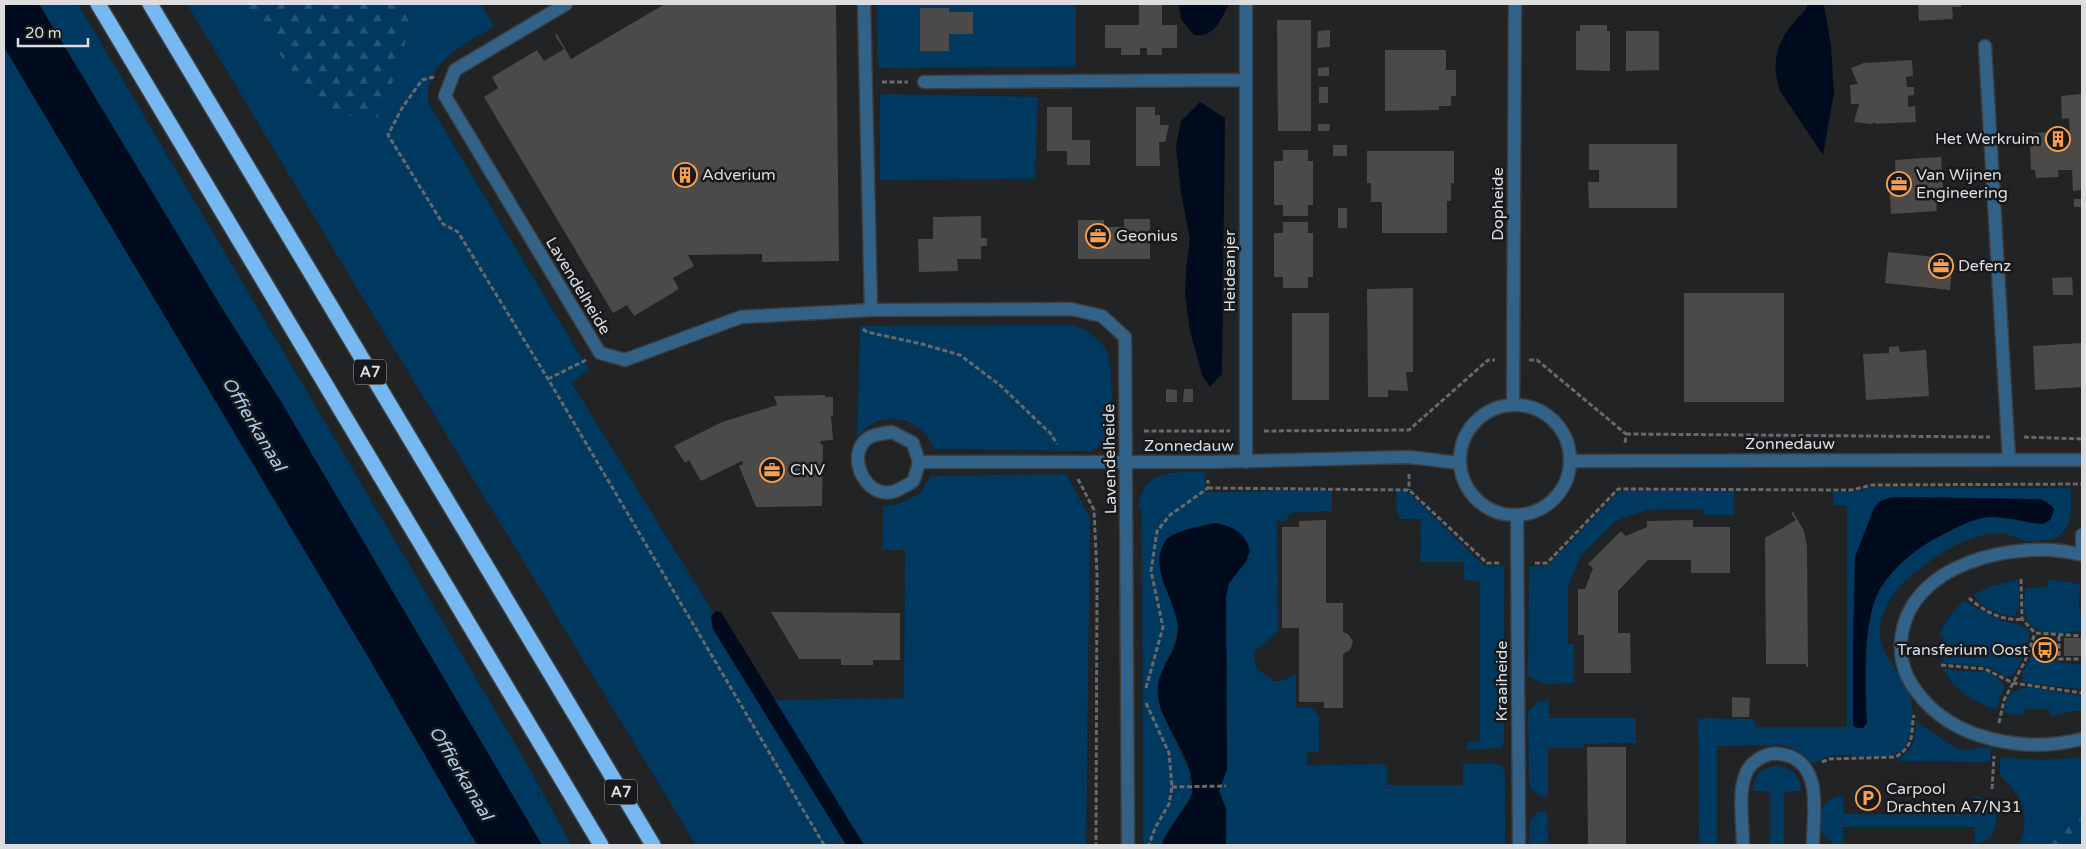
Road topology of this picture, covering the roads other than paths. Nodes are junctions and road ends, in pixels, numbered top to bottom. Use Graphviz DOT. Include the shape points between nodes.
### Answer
graph roads {
  1 [pos="98,4"];
  2 [pos="150,4"];
  3 [pos="566,4"];
  4 [pos="864,4"];
  5 [pos="1246,4"];
  6 [pos="1515,4"];
  7 [pos="1986,46"];
  8 [pos="1246,80"];
  9 [pos="924,82"];
  10 [pos="871,310"];
  11 [pos="1513,404"];
  12 [pos="2009,460"];
  13 [pos="2082,460"];
  14 [pos="1571,461"];
  15 [pos="919,462"];
  16 [pos="1126,462"];
  17 [pos="1246,462"];
  18 [pos="1459,462"];
  19 [pos="1517,516"];
  20 [pos="2082,535"];
  21 [pos="2082,555"];
  22 [pos="2082,739"];
  23 [pos="602,845"];
  24 [pos="653,845"];
  25 [pos="1128,845"];
  26 [pos="1519,845"];
  27 [pos="1743,845"];
  28 [pos="1813,845"];
  1 -- 23 [label="highway, A7"];
  2 -- 24 [label="highway, A7"];
  3 -- 10 [label="street, Lavendelheide" via="455,70 445,96 600,353 626,360 740,317"];
  4 -- 10 [label="street"];
  5 -- 8 [label="street, Heideanjer"];
  6 -- 11 [label="street, Dopheide"];
  7 -- 12 [label="street"];
  8 -- 9 [label="street"];
  8 -- 17 [label="street, Heideanjer"];
  10 -- 16 [label="street, Lavendelheide" via="1071,309 1102,316 1125,337"];
  11 -- 14 [label="street" via="1527,405 1544,412 1562,430"];
  11 -- 18 [label="street" via="1485,412 1469,427 1461,445"];
  12 -- 13 [label="street, Zonnedauw"];
  12 -- 14 [label="street, Zonnedauw"];
  14 -- 19 [label="street" via="1561,490 1543,508"];
  15 -- 15 [label="street" via="912,443 892,432 871,437 861,448 858,464 864,481 880,492 896,492 912,481"];
  15 -- 16 [label="street, Zonnedauw"];
  16 -- 17 [label="street, Zonnedauw"];
  16 -- 25 [label="street, Lavendelheide"];
  17 -- 18 [label="street, Zonnedauw" via="1409,457"];
  18 -- 19 [label="street" via="1468,490 1488,509"];
  19 -- 26 [label="street, Kraaiheide"];
  20 -- 21 [label="street"];
  21 -- 22 [label="street" via="2037,549 1995,554 1957,568 1931,585 1910,612 1901,642 1905,672 1923,700 1946,720 1996,740 2037,744"];
  27 -- 28 [label="street" via="1742,786 1745,774 1760,758 1772,754 1794,758 1809,773 1813,787"];
}
